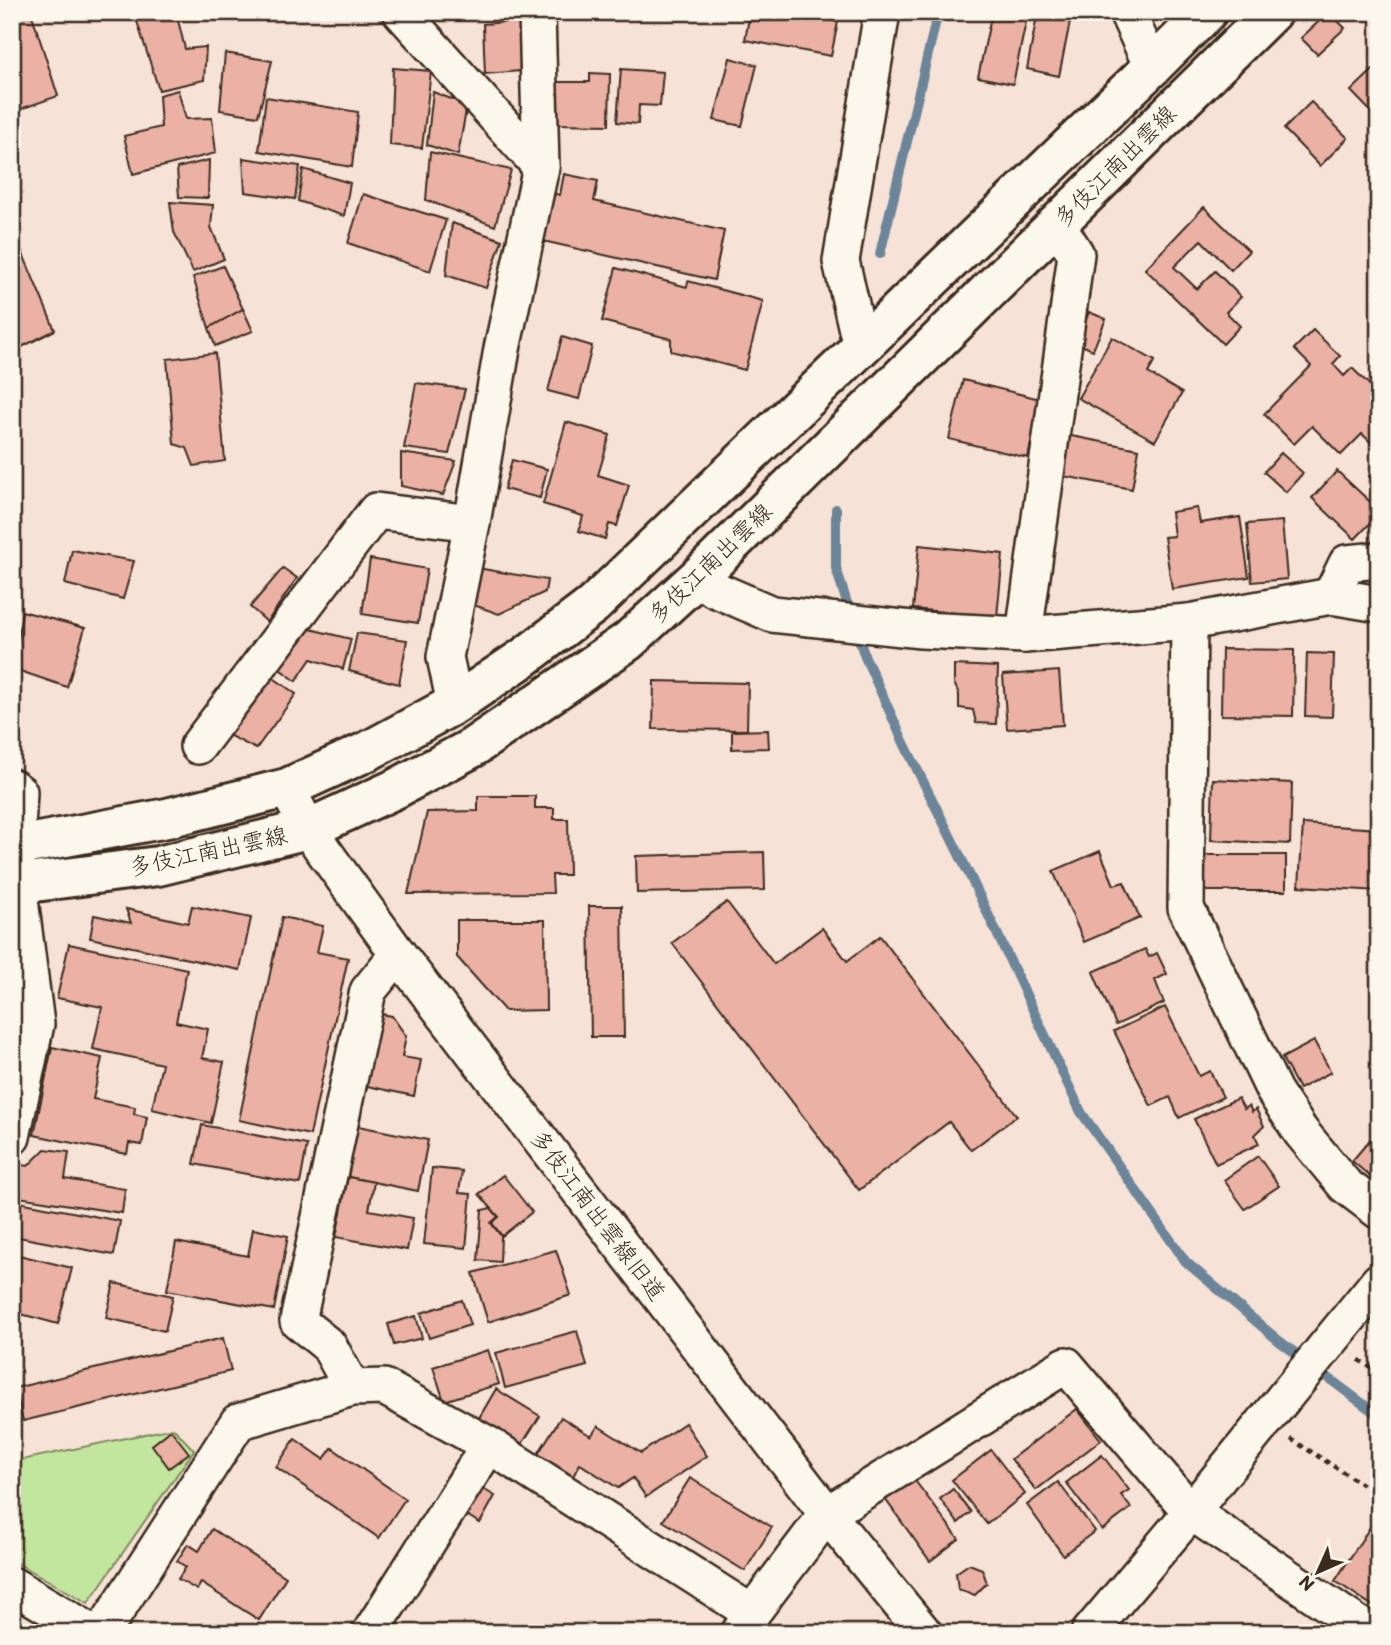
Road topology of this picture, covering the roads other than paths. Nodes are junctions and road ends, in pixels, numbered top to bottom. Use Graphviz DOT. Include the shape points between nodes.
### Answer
graph roads {
  1 [pos="401,12"];
  2 [pos="537,12"];
  3 [pos="882,12"];
  4 [pos="1127,12"];
  5 [pos="1207,12"];
  6 [pos="1272,12"];
  7 [pos="1152,67"];
  8 [pos="541,167"];
  9 [pos="1057,224"];
  10 [pos="861,347"];
  11 [pos="471,523"];
  12 [pos="1379,560"];
  13 [pos="698,577"];
  14 [pos="1331,596"];
  15 [pos="1379,604"];
  16 [pos="1189,622"];
  17 [pos="1024,635"];
  18 [pos="455,704"];
  19 [pos="198,746"];
  20 [pos="12,787"];
  21 [pos="287,788"];
  22 [pos="308,829"];
  23 [pos="15,866"];
  24 [pos="398,954"];
  25 [pos="12,1138"];
  26 [pos="1379,1211"];
  27 [pos="1379,1282"];
  28 [pos="352,1388"];
  29 [pos="489,1445"];
  30 [pos="1191,1512"];
  31 [pos="827,1514"];
  32 [pos="12,1585"];
  33 [pos="746,1623"];
  34 [pos="93,1633"];
  35 [pos="102,1633"];
  36 [pos="370,1633"];
  37 [pos="924,1633"];
  38 [pos="1089,1633"];
  39 [pos="1371,1633"];
  1 -- 8 [label="street"];
  2 -- 8 [label="street"];
  3 -- 10 [label="street" via="841,261"];
  4 -- 7 [label="street"];
  5 -- 7 [label="main road, 多伎江南出雲線"];
  6 -- 9 [label="main road, 多伎江南出雲線"];
  7 -- 10 [label="main road, 多伎江南出雲線"];
  8 -- 11 [label="street"];
  9 -- 13 [label="main road, 多伎江南出雲線"];
  9 -- 17 [label="street" via="1076,254"];
  10 -- 18 [label="main road, 多伎江南出雲線" via="593,606"];
  11 -- 18 [label="street" via="445,657"];
  11 -- 19 [label="street" via="376,510"];
  12 -- 14 [label="street" via="1347,563"];
  13 -- 17 [label="street" via="714,589 772,614 921,630"];
  13 -- 22 [label="main road, 多伎江南出雲線" via="628,641 472,748"];
  14 -- 15 [label="street"];
  14 -- 16 [label="street"];
  16 -- 17 [label="street"];
  16 -- 26 [label="street" via="1186,908 1274,1091 1300,1132 1345,1185"];
  18 -- 21 [label="main road, 多伎江南出雲線"];
  20 -- 23 [label="street" via="19,792"];
  21 -- 22 [label="street, 多伎江南出雲線旧道"];
  21 -- 23 [label="main road, 多伎江南出雲線" via="167,818"];
  22 -- 23 [label="main road, 多伎江南出雲線" via="158,866"];
  22 -- 24 [label="street, 多伎江南出雲線旧道"];
  23 -- 25 [label="street" via="36,1024"];
  24 -- 28 [label="street" via="368,991 298,1321 329,1346"];
  24 -- 31 [label="street, 多伎江南出雲線旧道"];
  27 -- 30 [label="street"];
  28 -- 29 [label="street" via="384,1387"];
  28 -- 35 [label="street" via="238,1422"];
  29 -- 33 [label="street"];
  29 -- 36 [label="street"];
  30 -- 31 [label="street" via="1066,1366"];
  30 -- 38 [label="street"];
  30 -- 39 [label="street"];
  31 -- 33 [label="street"];
  31 -- 37 [label="street, 多伎江南出雲線旧道"];
  32 -- 34 [label="street"];
}
